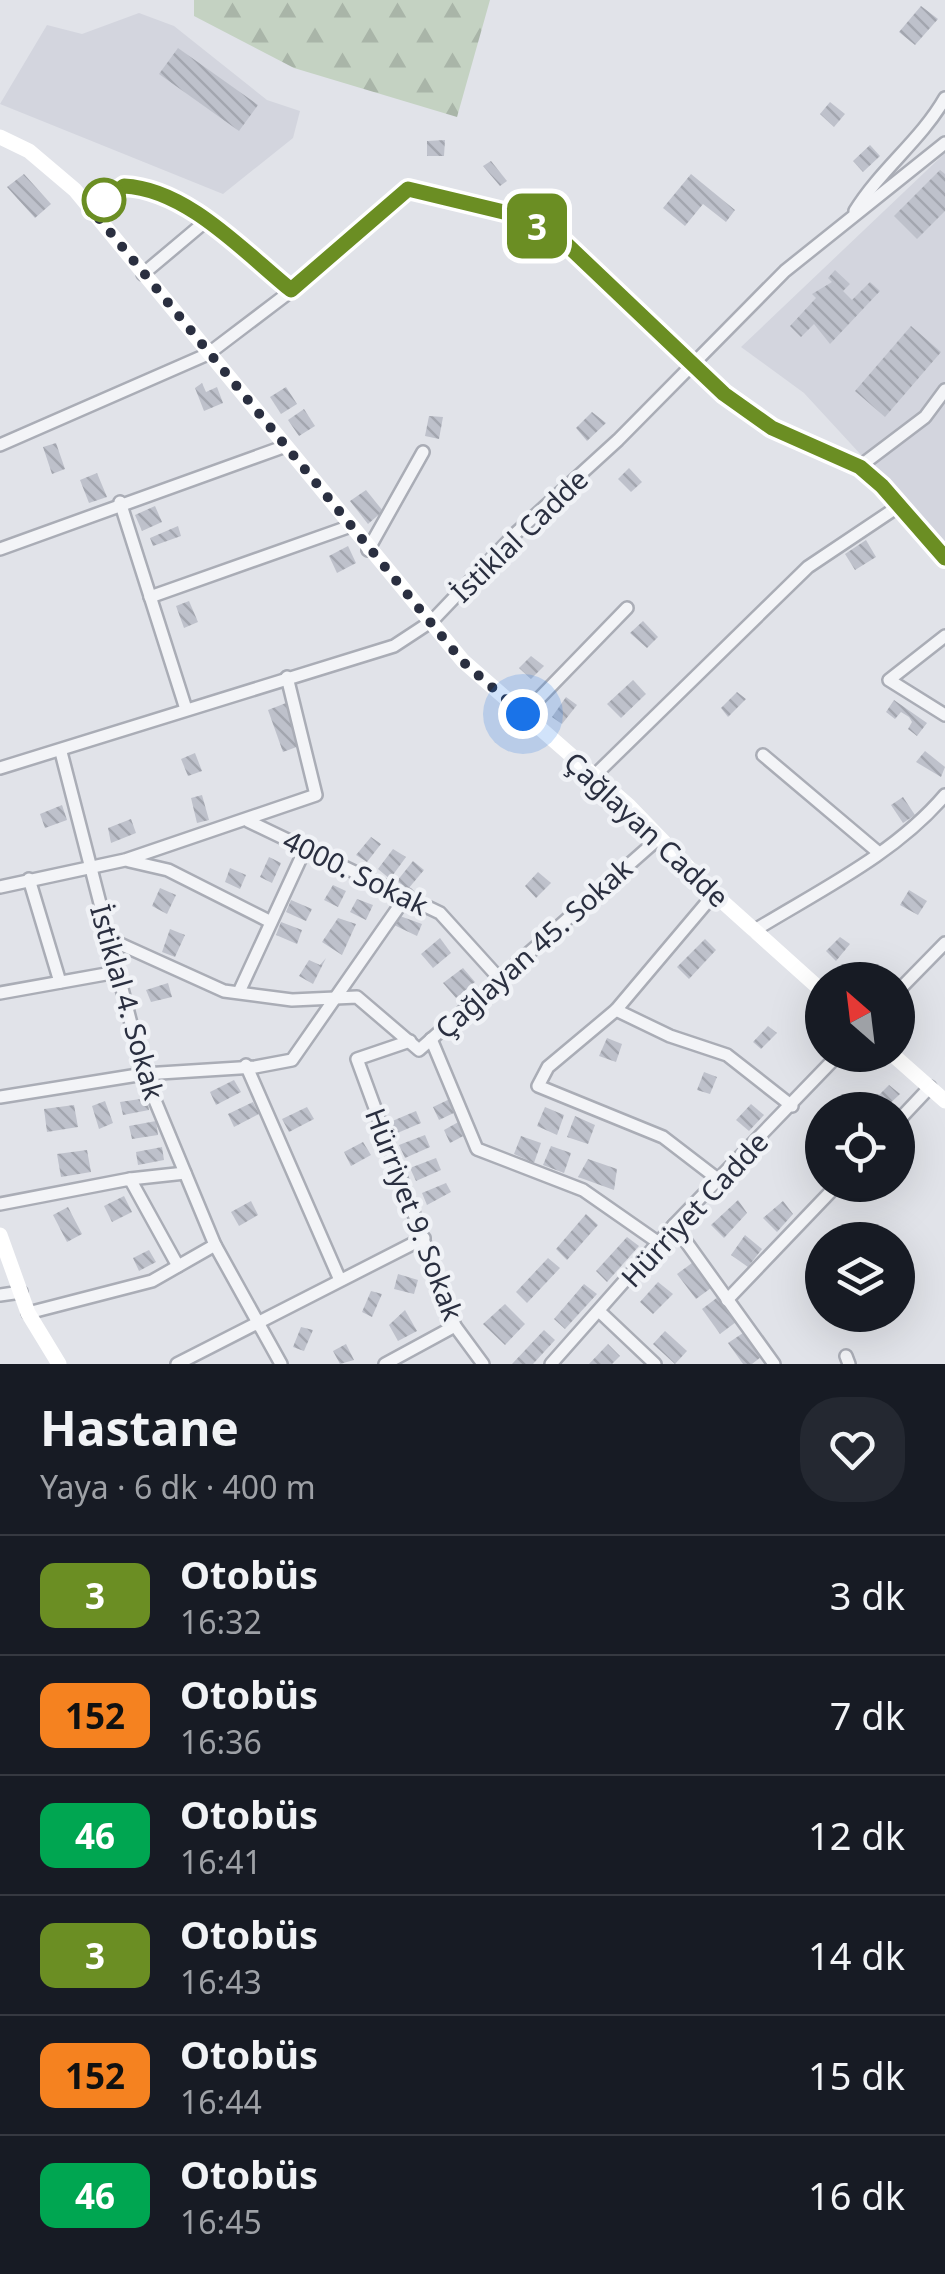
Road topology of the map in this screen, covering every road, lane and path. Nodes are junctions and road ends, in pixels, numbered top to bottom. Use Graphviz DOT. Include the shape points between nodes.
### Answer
graph roads {
  1 [pos="945,98"];
  2 [pos="0,136"];
  3 [pos="945,143"];
  4 [pos="92,210"];
  5 [pos="206,221"];
  6 [pos="848,221"];
  7 [pos="143,274"];
  8 [pos="291,290"];
  9 [pos="208,354"];
  10 [pos="692,362"];
  11 [pos="945,390"];
  12 [pos="0,445"];
  13 [pos="282,447"];
  14 [pos="422,452"];
  15 [pos="860,467"];
  16 [pos="120,502"];
  17 [pos="898,506"];
  18 [pos="348,527"];
  19 [pos="0,549"];
  20 [pos="368,550"];
  21 [pos="945,558"];
  22 [pos="150,597"];
  23 [pos="627,608"];
  24 [pos="432,621"];
  25 [pos="945,636"];
  26 [pos="286,677"];
  27 [pos="186,709"];
  28 [pos="523,714"];
  29 [pos="945,715"];
  30 [pos="61,752"];
  31 [pos="763,755"];
  32 [pos="0,768"];
  33 [pos="594,776"];
  34 [pos="945,796"];
  35 [pos="248,821"];
  36 [pos="658,839"];
  37 [pos="306,847"];
  38 [pos="879,853"];
  39 [pos="124,860"];
  40 [pos="90,867"];
  41 [pos="30,879"];
  42 [pos="0,887"];
  43 [pos="714,894"];
  44 [pos="407,895"];
  45 [pos="269,921"];
  46 [pos="755,930"];
  47 [pos="109,939"];
  48 [pos="945,943"];
  49 [pos="117,972"];
  50 [pos="915,974"];
  51 [pos="805,976"];
  52 [pos="498,977"];
  53 [pos="60,982"];
  54 [pos="239,992"];
  55 [pos="0,993"];
  56 [pos="336,994"];
  57 [pos="616,1010"];
  58 [pos="431,1039"];
  59 [pos="410,1041"];
  60 [pos="246,1065"];
  61 [pos="823,1072"];
  62 [pos="915,1072"];
  63 [pos="144,1074"];
  64 [pos="940,1092"];
  65 [pos="0,1096"];
  66 [pos="792,1106"];
  67 [pos="915,1109"];
  68 [pos="185,1173"];
  69 [pos="130,1179"];
  70 [pos="719,1180"];
  71 [pos="821,1202"];
  72 [pos="0,1204"];
  73 [pos="674,1225"];
  74 [pos="0,1236"];
  75 [pos="424,1238"];
  76 [pos="659,1244"];
  77 [pos="215,1245"];
  78 [pos="178,1266"];
  79 [pos="340,1280"];
  80 [pos="21,1292"];
  81 [pos="0,1295"];
  82 [pos="728,1300"];
  83 [pos="600,1312"];
  84 [pos="28,1313"];
  85 [pos="256,1323"];
  86 [pos="455,1326"];
  87 [pos="58,1364"];
  88 [pos="177,1364"];
  89 [pos="280,1364"];
  90 [pos="384,1364"];
  91 [pos="483,1364"];
  92 [pos="551,1364"];
  93 [pos="655,1364"];
  94 [pos="774,1364"];
  1 -- 6 [label="street" via="878,174"];
  2 -- 4 [label="street, Çağlayan Cadde" via="29,151"];
  3 -- 6 [label="street, İstiklal Cadde"];
  4 -- 5 [label="street" via="124,186 140,186"];
  4 -- 7 [label="street, Çağlayan Cadde"];
  5 -- 7 [label="street"];
  5 -- 8 [label="street"];
  6 -- 10 [label="street, İstiklal Cadde" via="785,270"];
  7 -- 9 [label="street, Çağlayan Cadde"];
  8 -- 9 [label="street"];
  8 -- 10 [label="street" via="408,189 516,215 562,240"];
  9 -- 12 [label="street"];
  9 -- 13 [label="street, Çağlayan Cadde"];
  10 -- 15 [label="street" via="772,428"];
  10 -- 24 [label="street, İstiklal Cadde"];
  11 -- 15 [label="street" via="925,416"];
  13 -- 16 [label="street"];
  13 -- 18 [label="street, Çağlayan Cadde"];
  14 -- 20 [label="street"];
  15 -- 17 [label="street"];
  16 -- 19 [label="street"];
  16 -- 22 [label="street"];
  17 -- 21 [label="street"];
  17 -- 33 [label="street" via="808,567"];
  18 -- 20 [label="street, Çağlayan Cadde"];
  18 -- 22 [label="street"];
  20 -- 24 [label="street, Çağlayan Cadde"];
  22 -- 27 [label="street"];
  23 -- 28 [label="street"];
  24 -- 26 [label="street, İstiklal Cadde" via="394,646"];
  24 -- 28 [label="street, Çağlayan Cadde" via="463,662"];
  25 -- 29 [label="street" via="889,680"];
  26 -- 27 [label="street, İstiklal Cadde"];
  26 -- 35 [label="street" via="316,795"];
  27 -- 30 [label="street, İstiklal Cadde"];
  28 -- 33 [label="street, Çağlayan Cadde"];
  30 -- 32 [label="street, İstiklal Cadde"];
  30 -- 40 [label="street, İstiklal 4. Sokak"];
  31 -- 38 [label="street"];
  33 -- 36 [label="street, Çağlayan Cadde"];
  34 -- 38 [label="street"];
  35 -- 37 [label="street, 4000. Sokak"];
  35 -- 39 [label="street"];
  36 -- 43 [label="street, Çağlayan Cadde"];
  36 -- 52 [label="street, Çağlayan 45. Sokak"];
  37 -- 44 [label="street, 4000. Sokak"];
  37 -- 45 [label="street"];
  38 -- 46 [label="street"];
  39 -- 40 [label="street"];
  39 -- 45 [label="street" via="168,870"];
  40 -- 41 [label="street"];
  40 -- 47 [label="street, İstiklal 4. Sokak"];
  41 -- 42 [label="street"];
  41 -- 53 [label="street"];
  43 -- 46 [label="street, Çağlayan Cadde"];
  43 -- 57 [label="street"];
  44 -- 52 [label="street, 4000. Sokak" via="440,913"];
  44 -- 56 [label="street"];
  45 -- 54 [label="street"];
  46 -- 51 [label="street, Çağlayan Cadde"];
  47 -- 49 [label="street, İstiklal 4. Sokak"];
  47 -- 54 [label="street"];
  48 -- 50 [label="street"];
  49 -- 53 [label="street"];
  49 -- 63 [label="street, İstiklal 4. Sokak"];
  52 -- 58 [label="street, Çağlayan 45. Sokak"];
  53 -- 55 [label="street"];
  54 -- 56 [label="street" via="292,1000"];
  56 -- 59 [label="street" via="357,996"];
  56 -- 60 [label="street" via="292,1060"];
  57 -- 66 [label="street" via="727,1055"];
  57 -- 70 [label="street" via="548,1067 538,1086 663,1137"];
  58 -- 59 [label="street, Çağlayan 45. Sokak" via="419,1050"];
  58 -- 76 [label="street" via="477,1149 583,1190"];
  59 -- 75 [label="street, Hürriyet 9. Sokak" via="357,1059"];
  60 -- 63 [label="street"];
  60 -- 79 [label="street"];
  61 -- 66 [label="street, Hürriyet Cadde"];
  62 -- 64 [label="street"];
  63 -- 65 [label="street"];
  63 -- 68 [label="street, İstiklal 4. Sokak"];
  64 -- 67 [label="street"];
  66 -- 70 [label="street, Hürriyet Cadde"];
  68 -- 69 [label="street"];
  68 -- 77 [label="street, İstiklal 4. Sokak"];
  69 -- 72 [label="street"];
  69 -- 78 [label="street"];
  70 -- 73 [label="street, Hürriyet Cadde"];
  71 -- 82 [label="street"];
  73 -- 76 [label="street, Hürriyet Cadde"];
  73 -- 82 [label="street"];
  74 -- 80 [label="street"];
  75 -- 79 [label="street"];
  75 -- 86 [label="street, Hürriyet 9. Sokak"];
  76 -- 83 [label="street, Hürriyet Cadde"];
  77 -- 78 [label="street"];
  77 -- 85 [label="street, İstiklal 4. Sokak"];
  78 -- 84 [label="street" via="152,1282"];
  79 -- 85 [label="street"];
  80 -- 81 [label="street"];
  80 -- 84 [label="street"];
  82 -- 94 [label="street"];
  83 -- 92 [label="street, Hürriyet Cadde"];
  83 -- 93 [label="street"];
  84 -- 87 [label="street"];
  85 -- 88 [label="street"];
  85 -- 89 [label="street, İstiklal 4. Sokak"];
  86 -- 90 [label="street"];
  86 -- 91 [label="street, Hürriyet 9. Sokak"];
}
